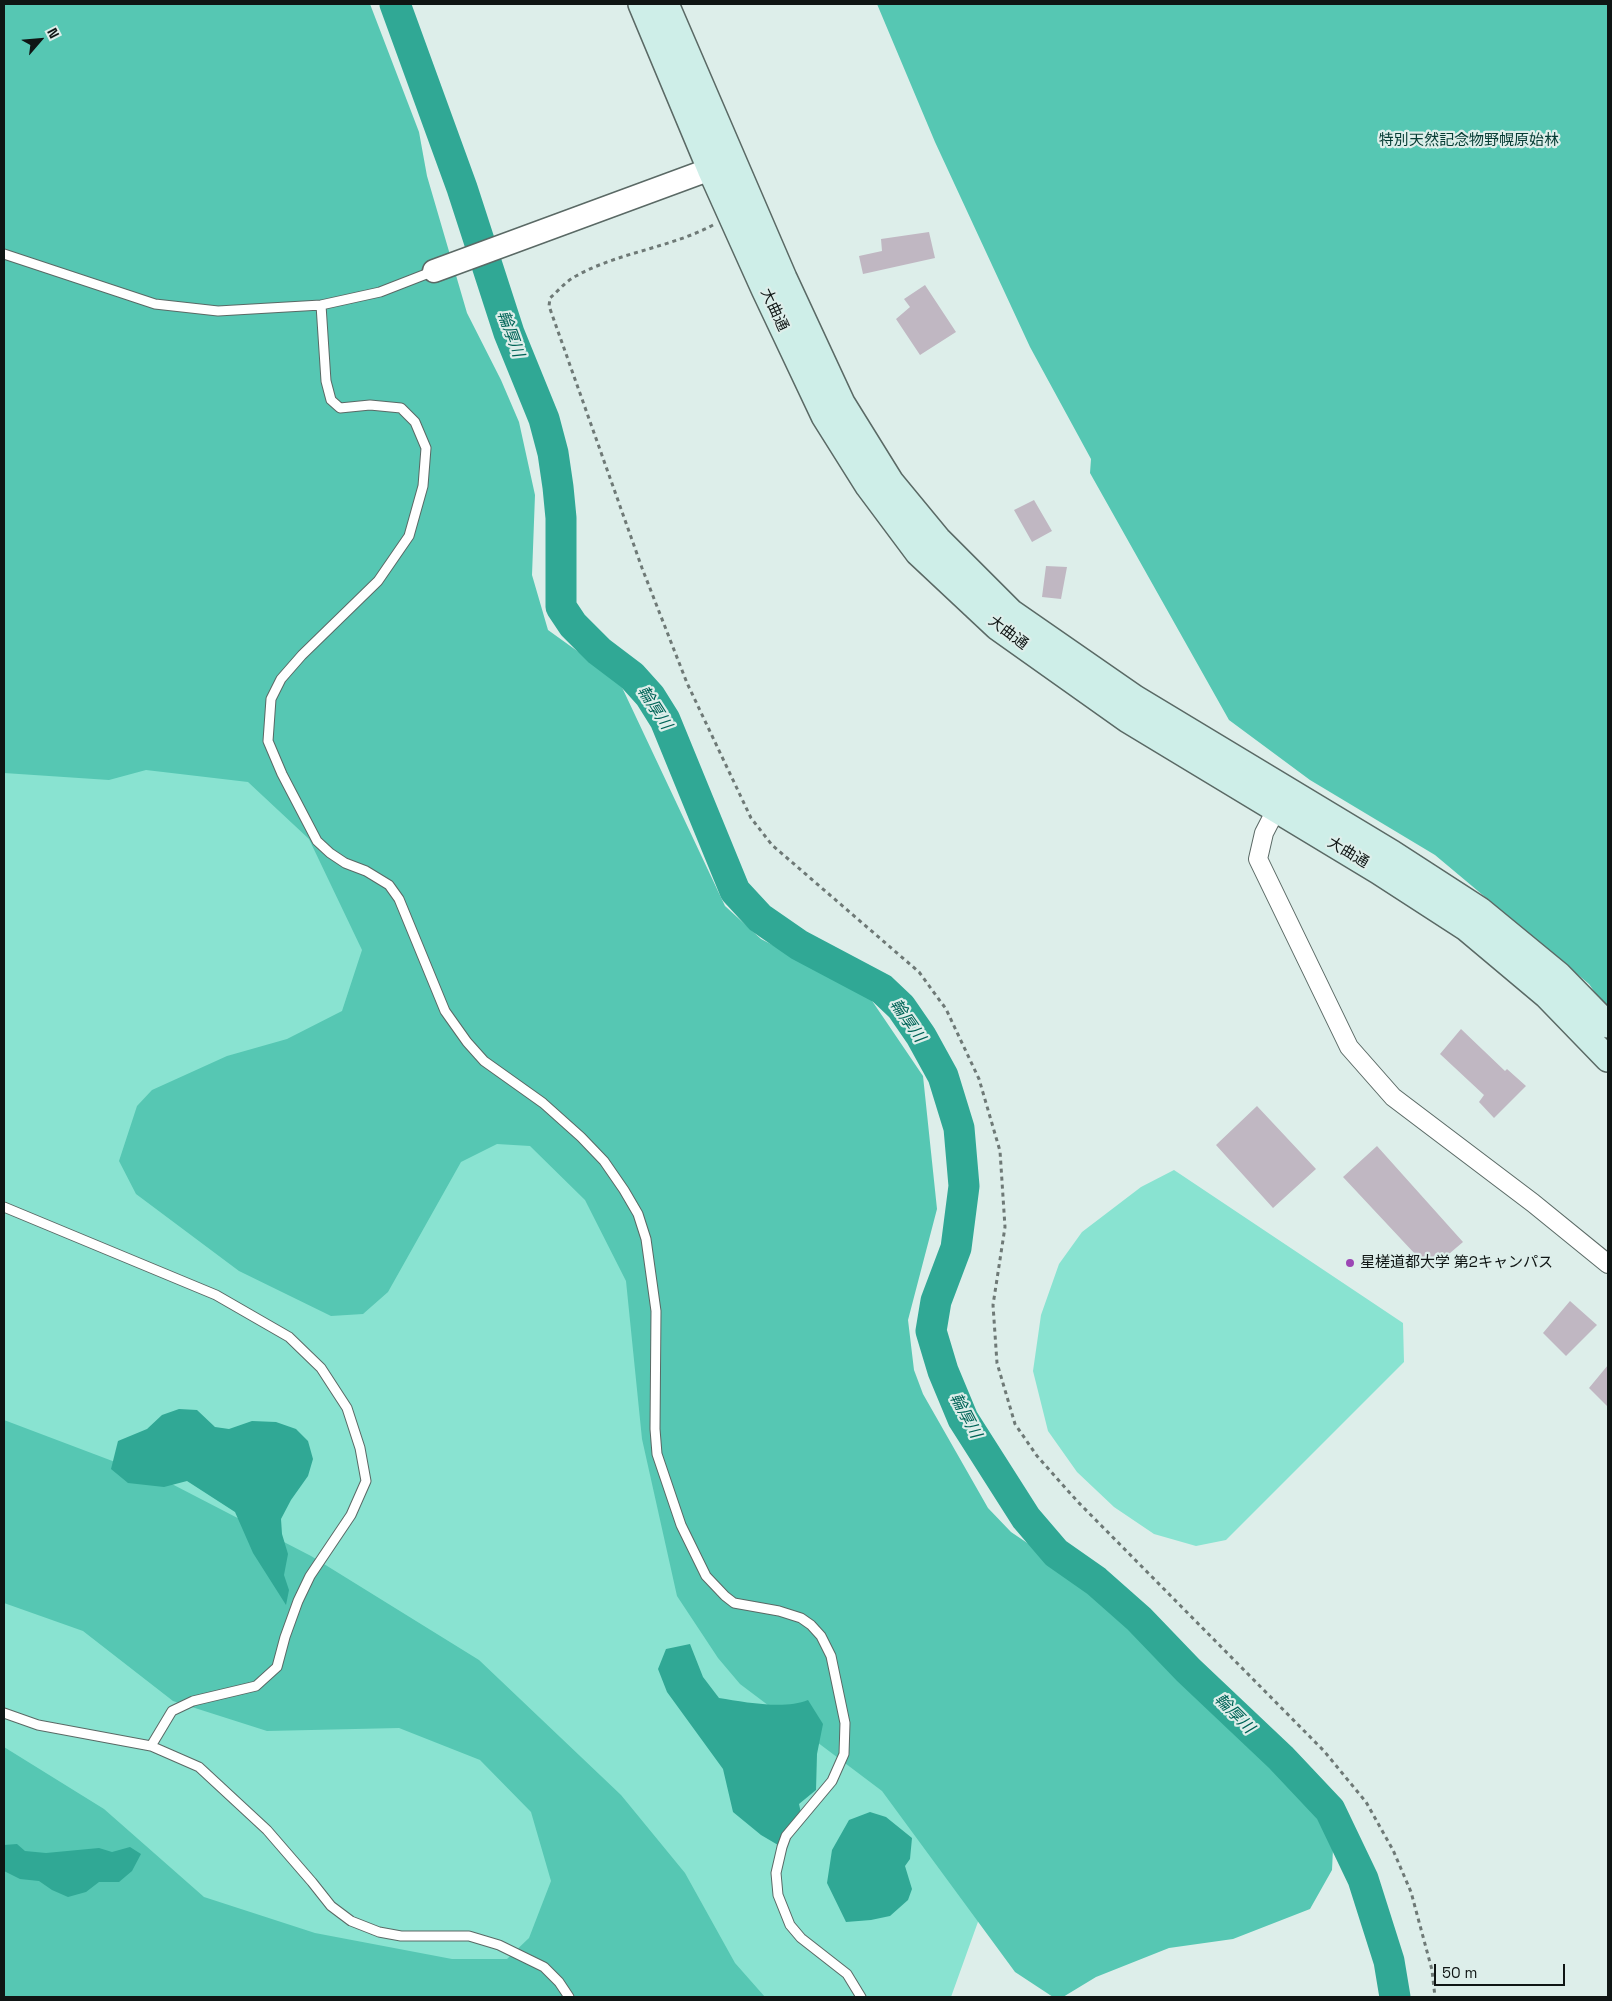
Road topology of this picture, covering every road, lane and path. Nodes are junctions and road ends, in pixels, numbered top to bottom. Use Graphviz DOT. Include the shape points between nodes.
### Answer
graph roads {
  1 [pos="641,4"];
  2 [pos="666,4"];
  3 [pos="722,165"];
  4 [pos="731,215"];
  5 [pos="4,254"];
  6 [pos="434,271"];
  7 [pos="321,305"];
  8 [pos="1281,799"];
  9 [pos="1608,1025"];
  10 [pos="1608,1059"];
  11 [pos="4,1207"];
  12 [pos="1608,1264"];
  13 [pos="4,1713"];
  14 [pos="151,1746"];
  15 [pos="569,1997"];
  16 [pos="861,1997"];
  17 [pos="1435,1997"];
  1 -- 3 [label="main road, 大曲通"];
  2 -- 3 [label="main road, 大曲通"];
  3 -- 4 [label="main road, 大曲通"];
  3 -- 6 [label="street"];
  3 -- 8 [label="main road, 大曲通" via="784,278 842,403 891,482 938,540 1011,612"];
  4 -- 8 [label="main road, 大曲通" via="824,416 868,486 918,553 997,627 1128,720"];
  4 -- 17 [label="path" via="698,233 615,259 574,277 550,298 549,306 642,568 687,683 751,818 772,845 919,972 946,1009 979,1079 1000,1150 1005,1227 993,1305 997,1363 1015,1424 1037,1456 1078,1502 1324,1751 1366,1802 1393,1850 1411,1892 1432,1970"];
  5 -- 7 [label="lane" via="155,304 218,311"];
  6 -- 7 [label="lane" via="380,292"];
  7 -- 16 [label="lane" via="330,400 340,408 370,405 401,408 415,422 426,448 423,486 409,536 378,581 302,654 281,679 271,699 268,741 317,841 330,854 389,885 399,899 445,1012 467,1042 484,1061 543,1103 581,1137 604,1162 638,1214 646,1239 656,1311 657,1454 681,1525 706,1576 725,1596 734,1603 801,1618 821,1636 831,1656 845,1723 844,1754 832,1781 786,1836 776,1873 778,1895 790,1924 800,1938 847,1974"];
  8 -- 9 [label="main road, 大曲通" via="1392,853 1480,910 1559,975"];
  8 -- 10 [label="main road, 大曲通" via="1378,871 1466,928 1547,996"];
  8 -- 12 [label="street" via="1264,832 1258,859 1349,1047 1393,1097 1533,1202"];
  11 -- 14 [label="lane" via="216,1295 289,1337 321,1368 347,1408 360,1448 366,1481 351,1515 310,1576 298,1601 277,1667 256,1686 193,1701 172,1711"];
  13 -- 14 [label="lane" via="38,1725"];
  14 -- 15 [label="lane" via="199,1767 267,1830 331,1906 351,1921 401,1936 469,1936 499,1945 544,1968"];
}
